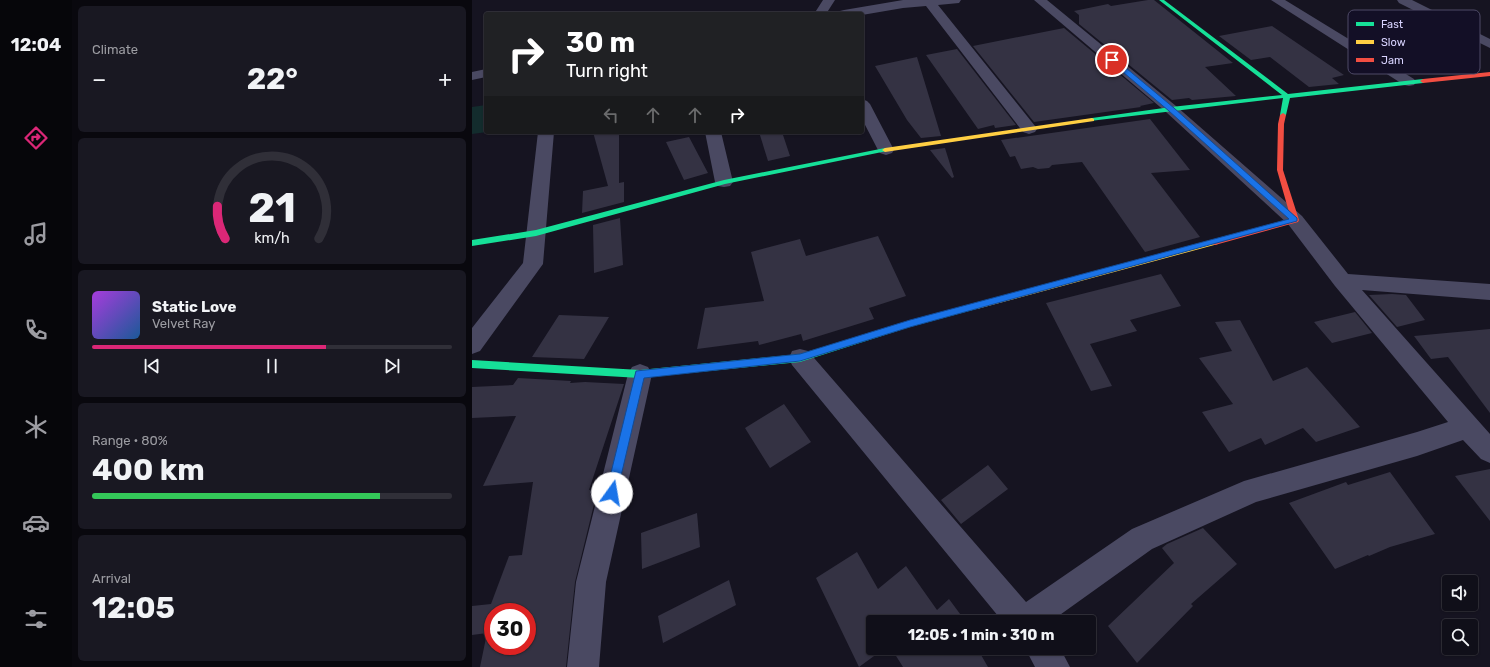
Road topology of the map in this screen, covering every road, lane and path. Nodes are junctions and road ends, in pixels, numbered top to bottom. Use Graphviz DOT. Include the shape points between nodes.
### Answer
graph roads {
  1 [pos="829,0"];
  2 [pos="955,0"];
  3 [pos="1040,0"];
  4 [pos="1161,0"];
  5 [pos="1277,0"];
  6 [pos="1403,0"];
  7 [pos="929,2"];
  8 [pos="1423,10"];
  9 [pos="821,12"];
  10 [pos="856,12"];
  11 [pos="1480,39"];
  12 [pos="1348,44"];
  13 [pos="1490,44"];
  14 [pos="484,73"];
  15 [pos="1396,74"];
  16 [pos="1490,74"];
  17 [pos="472,76"];
  18 [pos="1409,82"];
  19 [pos="1287,96"];
  20 [pos="864,108"];
  21 [pos="1171,109"];
  22 [pos="1029,129"];
  23 [pos="546,134"];
  24 [pos="712,134"];
  25 [pos="886,150"];
  26 [pos="724,182"];
  27 [pos="1295,220"];
  28 [pos="536,233"];
  29 [pos="472,243"];
  30 [pos="1342,281"];
  31 [pos="1490,292"];
  32 [pos="472,345"];
  33 [pos="800,358"];
  34 [pos="472,364"];
  35 [pos="640,374"];
  36 [pos="1467,427"];
  37 [pos="1490,451"];
  38 [pos="1017,615"];
  39 [pos="1033,615"];
  40 [pos="1046,655"];
  41 [pos="583,667"];
  42 [pos="1054,667"];
  1 -- 9 [label="street"];
  2 -- 7 [label="street"];
  3 -- 21 [label="street"];
  4 -- 19 [label="street"];
  5 -- 12 [label="street"];
  6 -- 8 [label="street"];
  7 -- 10 [label="street"];
  7 -- 22 [label="street"];
  11 -- 13 [label="street"];
  14 -- 17 [label="street"];
  15 -- 18 [label="street"];
  16 -- 18 [label="street"];
  18 -- 19 [label="street"];
  19 -- 21 [label="street"];
  19 -- 27 [label="street" via="1281,124 1280,170"];
  20 -- 25 [label="street"];
  21 -- 22 [label="street"];
  21 -- 27 [label="street"];
  22 -- 25 [label="street"];
  23 -- 28 [label="street"];
  24 -- 26 [label="street"];
  25 -- 26 [label="street"];
  26 -- 28 [label="street"];
  27 -- 30 [label="street"];
  27 -- 33 [label="street" via="910,324"];
  28 -- 29 [label="street"];
  28 -- 32 [label="street" via="533,264"];
  30 -- 31 [label="street"];
  30 -- 36 [label="street"];
  33 -- 35 [label="street"];
  33 -- 38 [label="street"];
  34 -- 35 [label="street"];
  35 -- 41 [label="street" via="591,582"];
  36 -- 37 [label="street"];
  36 -- 39 [label="street" via="1239,496 1142,539"];
  40 -- 42 [label="street"];
}
